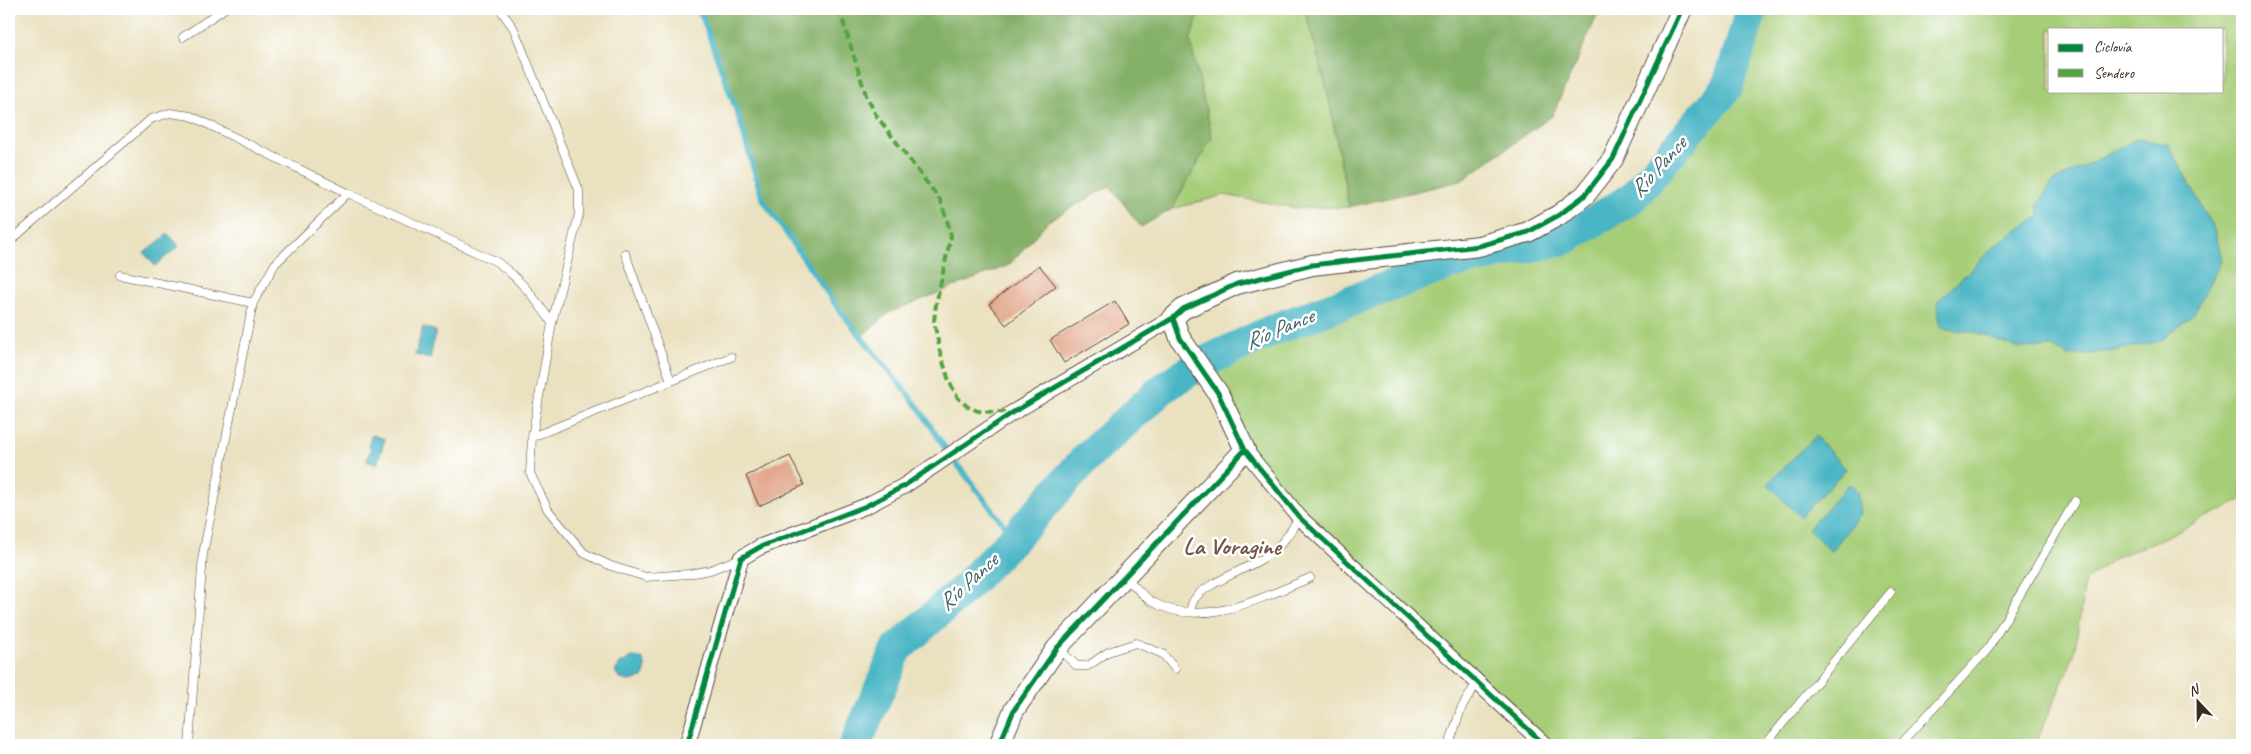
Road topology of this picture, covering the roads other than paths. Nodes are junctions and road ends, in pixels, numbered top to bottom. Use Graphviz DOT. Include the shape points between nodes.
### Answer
graph roads {
  1 [pos="224,9"];
  2 [pos="500,9"];
  3 [pos="1682,9"];
  4 [pos="183,37"];
  5 [pos="348,193"];
  6 [pos="9,242"];
  7 [pos="625,253"];
  8 [pos="120,275"];
  9 [pos="253,303"];
  10 [pos="1173,318"];
  11 [pos="552,323"];
  12 [pos="731,357"];
  13 [pos="671,381"];
  14 [pos="532,437"];
  15 [pos="1245,450"];
  16 [pos="2075,501"];
  17 [pos="1300,517"];
  18 [pos="741,558"];
  19 [pos="1124,576"];
  20 [pos="1310,578"];
  21 [pos="1891,592"];
  22 [pos="1190,611"];
  23 [pos="1057,648"];
  24 [pos="1175,669"];
  25 [pos="1477,682"];
  26 [pos="189,745"];
  27 [pos="687,745"];
  28 [pos="998,745"];
  29 [pos="1450,745"];
  30 [pos="1544,745"];
  31 [pos="1765,745"];
  32 [pos="1900,745"];
  1 -- 4 [label="lane"];
  2 -- 11 [label="lane" via="514,29 579,190 579,214"];
  3 -- 10 [label="street" via="1613,159 1585,195 1559,215 1528,232 1479,246 1312,265 1237,284 1183,309"];
  5 -- 6 [label="lane" via="191,116 170,113 151,119"];
  5 -- 9 [label="lane" via="275,264"];
  5 -- 11 [label="lane" via="497,262 517,277"];
  7 -- 13 [label="lane"];
  8 -- 9 [label="lane"];
  9 -- 26 [label="lane" via="203,554"];
  10 -- 15 [label="street" via="1180,338 1218,393"];
  10 -- 18 [label="street" via="1012,413 904,486 866,506 760,547"];
  11 -- 14 [label="lane"];
  12 -- 13 [label="lane"];
  13 -- 14 [label="lane"];
  14 -- 18 [label="lane" via="530,473 548,510 584,552 611,566 646,577 710,570"];
  15 -- 17 [label="street"];
  15 -- 19 [label="street"];
  16 -- 32 [label="lane" via="1988,649"];
  17 -- 22 [label="lane" via="1288,538 1272,552 1213,583 1194,599"];
  17 -- 25 [label="street"];
  18 -- 27 [label="street"];
  19 -- 22 [label="lane" via="1151,600 1173,610"];
  19 -- 23 [label="street"];
  20 -- 22 [label="lane" via="1256,600 1209,613"];
  21 -- 31 [label="lane"];
  23 -- 24 [label="lane" via="1077,666 1088,666 1108,652 1136,643 1163,654"];
  23 -- 28 [label="street" via="1014,710"];
  25 -- 29 [label="lane" via="1461,709"];
  25 -- 30 [label="street"];
}
